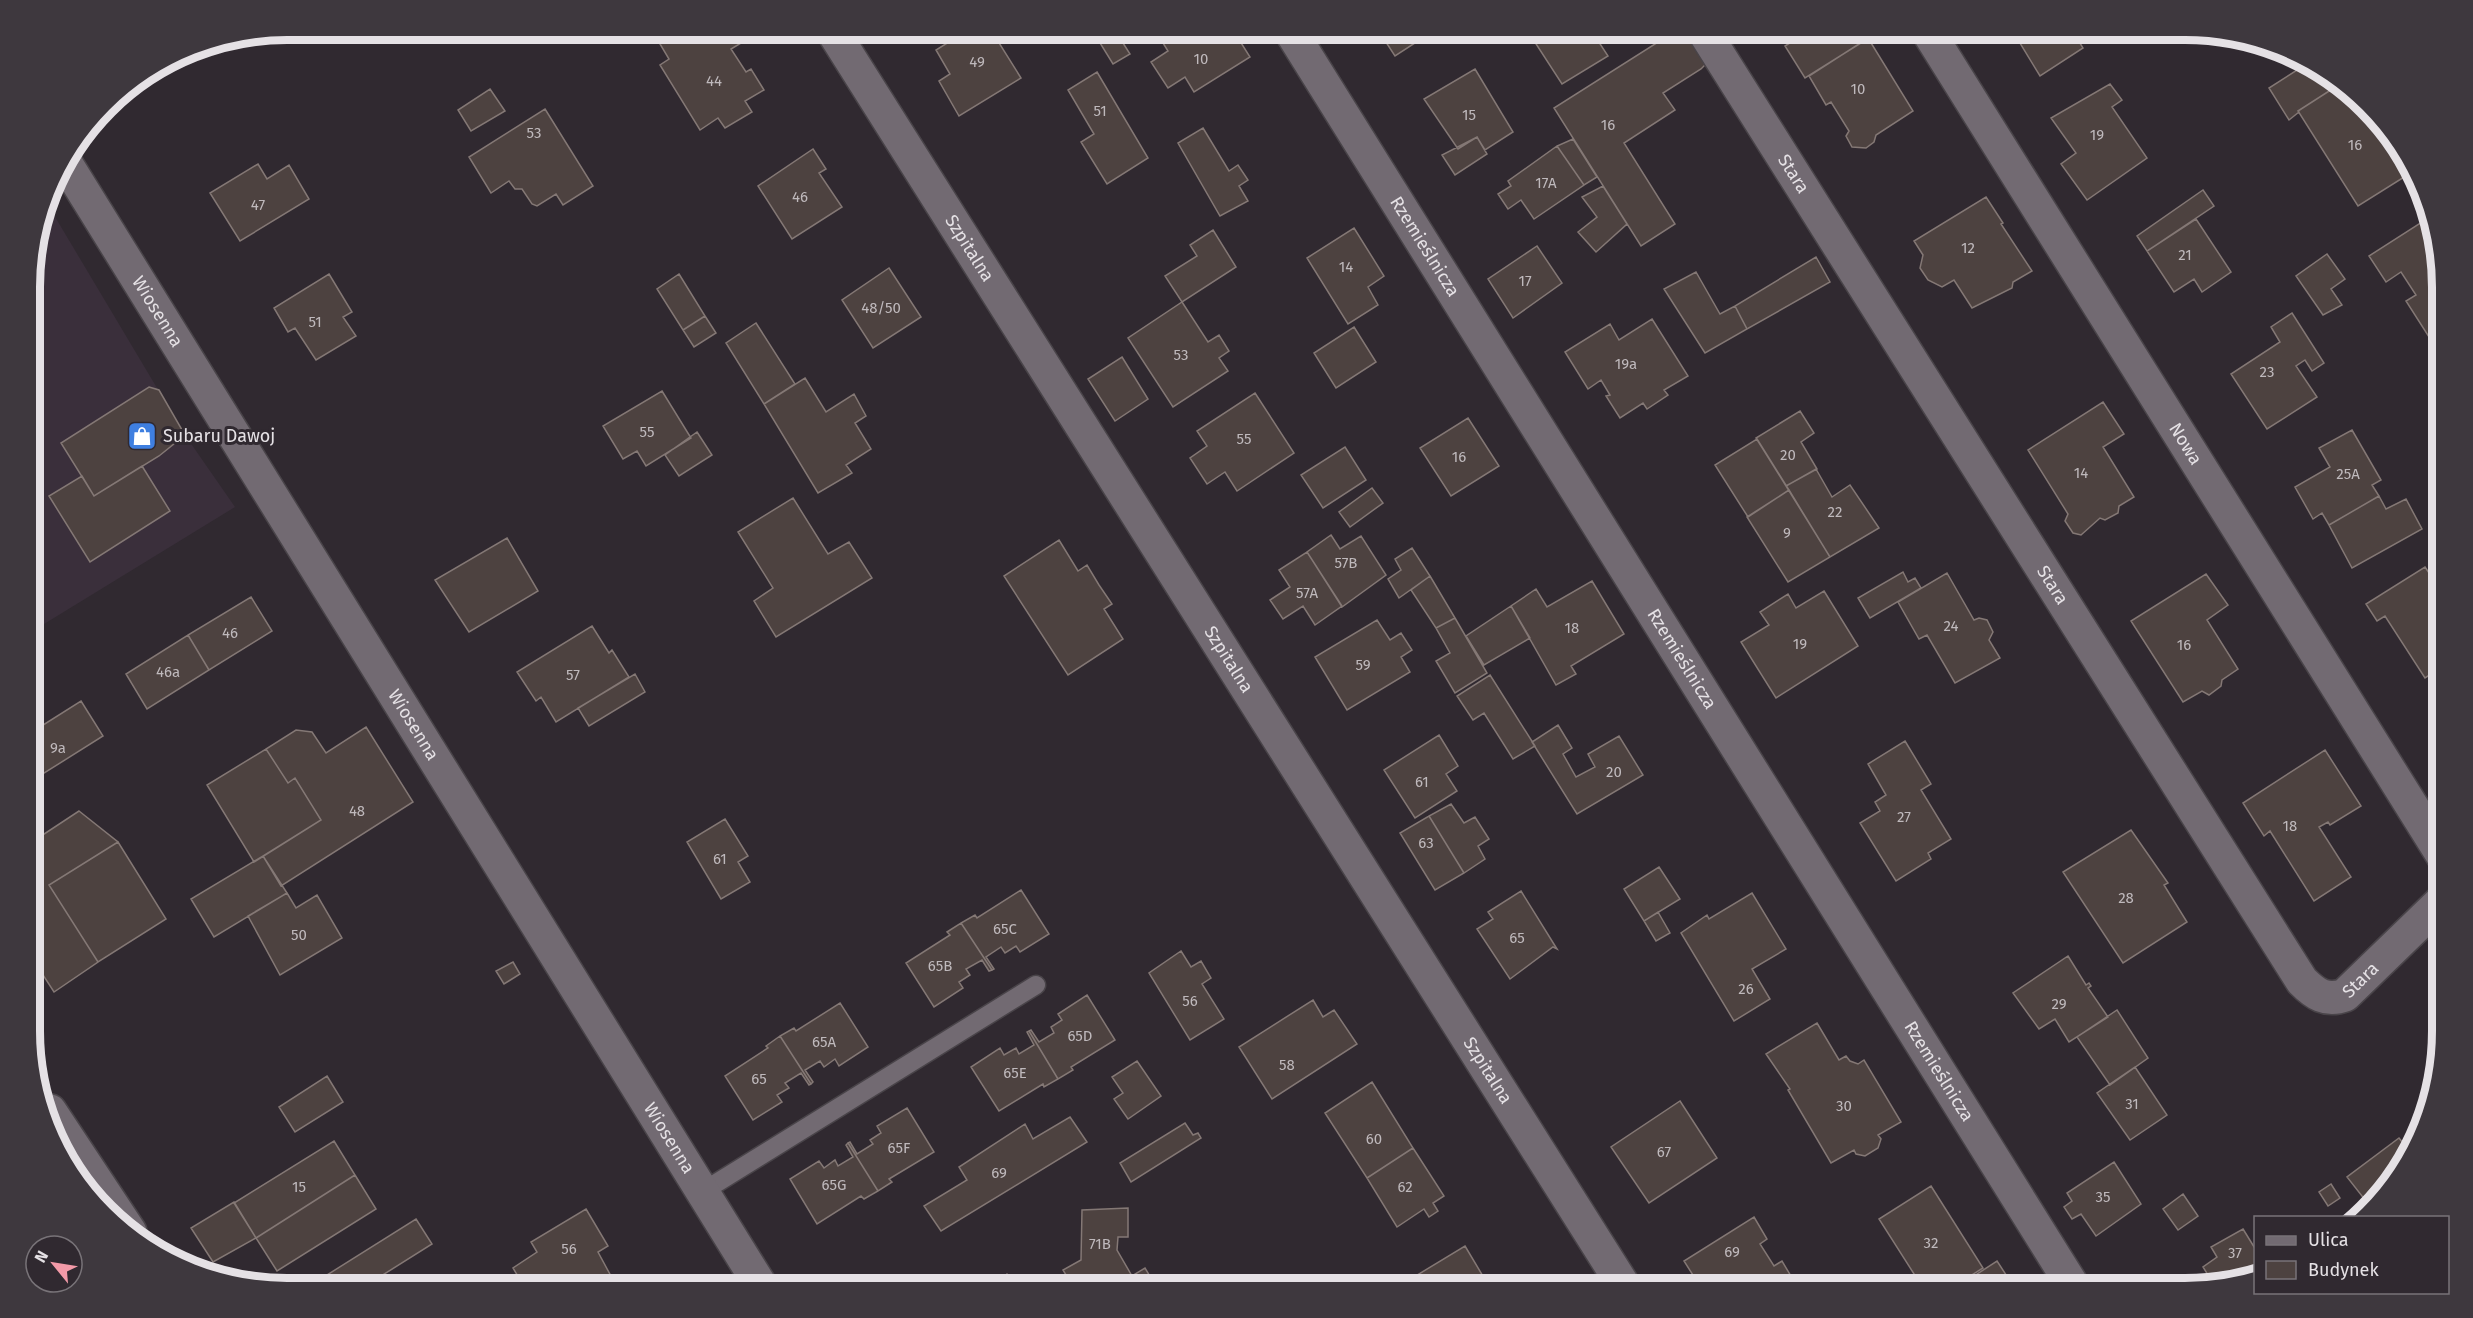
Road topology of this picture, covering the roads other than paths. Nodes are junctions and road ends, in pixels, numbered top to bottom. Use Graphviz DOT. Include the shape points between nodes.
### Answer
graph roads {
  1 [pos="838,40"];
  2 [pos="1296,40"];
  3 [pos="1709,40"];
  4 [pos="1933,40"];
  5 [pos="70,171"];
  6 [pos="2432,840"];
  7 [pos="2432,911"];
  8 [pos="1036,985"];
  9 [pos="59,1124"];
  10 [pos="702,1192"];
  11 [pos="110,1202"];
  12 [pos="756,1278"];
  13 [pos="1619,1278"];
  14 [pos="2067,1278"];
  1 -- 13 [label="street, Szpitalna"];
  2 -- 14 [label="street, Rzemieślnicza"];
  3 -- 7 [label="street, Stara" via="2302,981 2326,998 2345,995"];
  4 -- 6 [label="street, Nowa"];
  5 -- 10 [label="street, Wiosenna"];
  8 -- 10 [label="lane"];
  9 -- 11 [label="street"];
  10 -- 12 [label="street, Wiosenna"];
}
